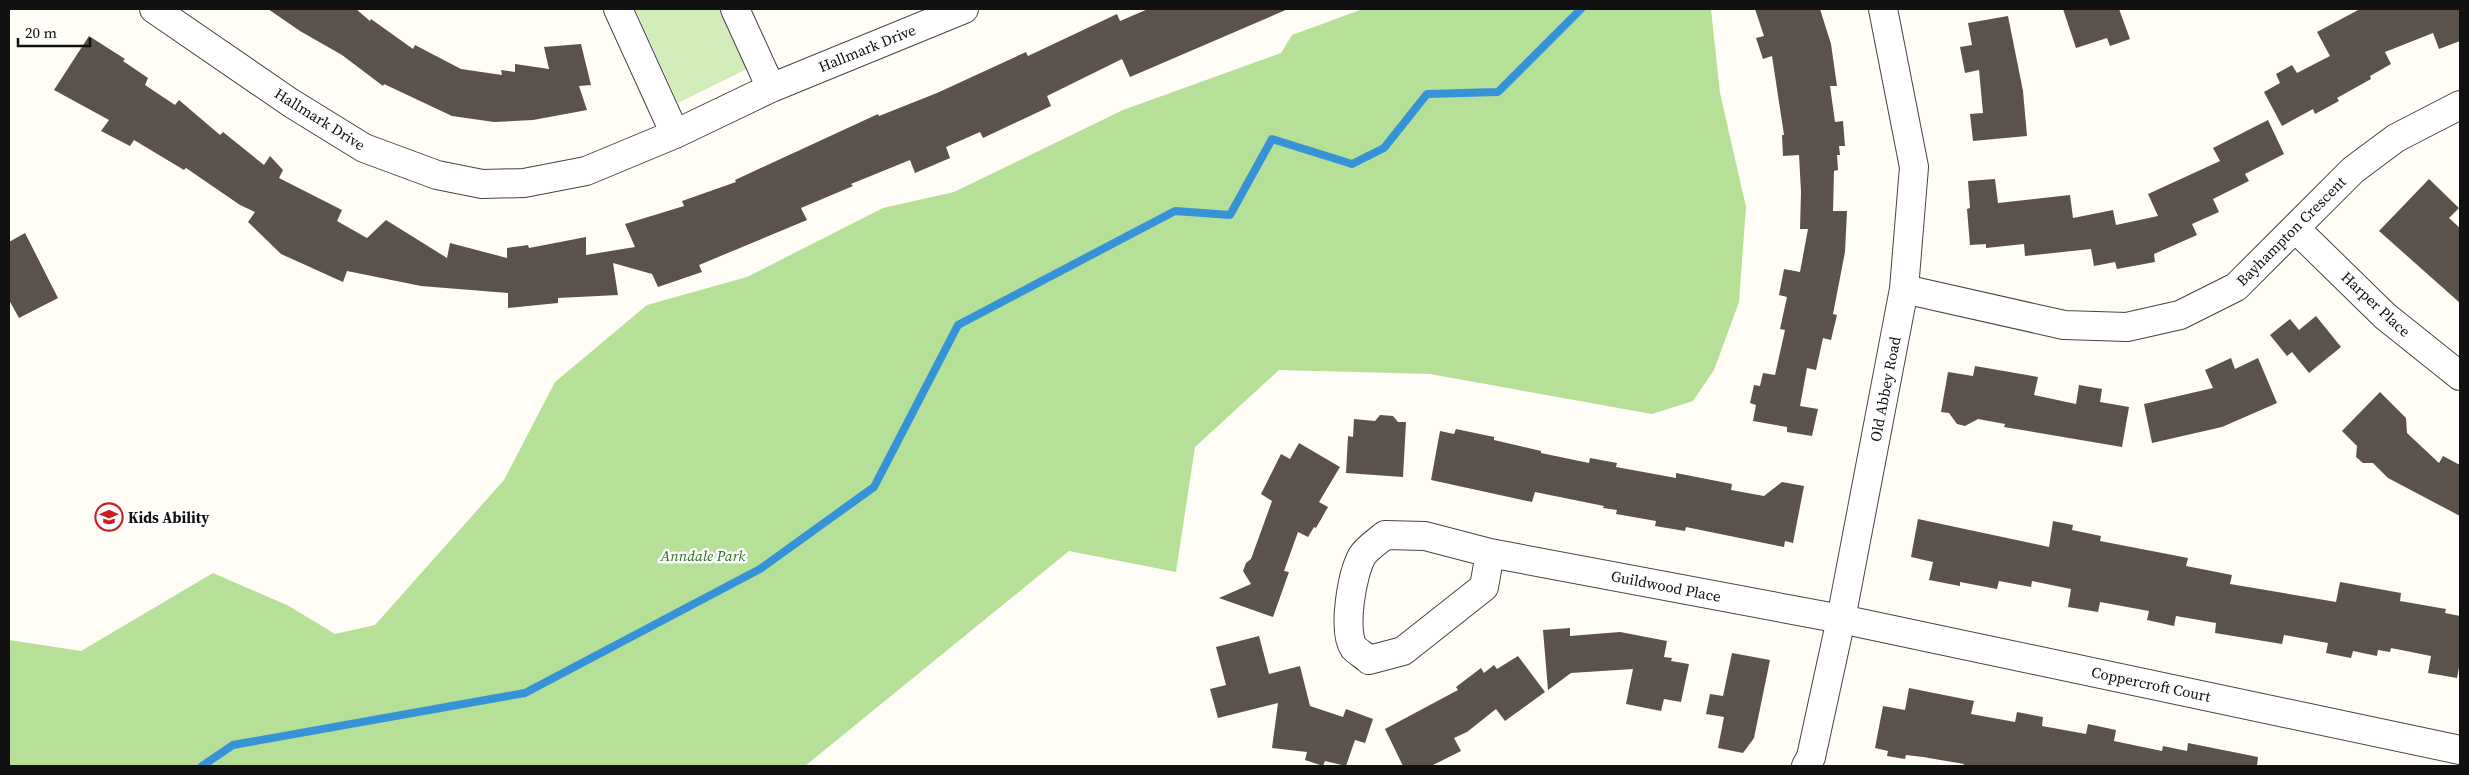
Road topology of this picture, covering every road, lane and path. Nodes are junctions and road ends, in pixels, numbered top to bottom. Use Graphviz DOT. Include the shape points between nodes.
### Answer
graph roads {
  1 [pos="618,9"];
  2 [pos="735,9"];
  3 [pos="964,9"];
  4 [pos="1883,9"];
  5 [pos="171,14"];
  6 [pos="771,88"];
  7 [pos="2460,105"];
  8 [pos="675,134"];
  9 [pos="2296,229"];
  10 [pos="1904,289"];
  11 [pos="2460,376"];
  12 [pos="1490,553"];
  13 [pos="1841,619"];
  14 [pos="2460,750"];
  15 [pos="1806,766"];
  1 -- 8 [label="street"];
  2 -- 6 [label="street"];
  3 -- 6 [label="street, Hallmark Drive"];
  4 -- 10 [label="street, Old Abbey Road" via="1914,166"];
  5 -- 8 [label="street, Hallmark Drive" via="291,103 364,148 437,175 482,184 524,183 586,172"];
  6 -- 8 [label="street, Hallmark Drive"];
  7 -- 9 [label="street, Bayhampton Crescent" via="2396,138 2353,170"];
  9 -- 10 [label="street, Bayhampton Crescent" via="2236,287 2180,315 2126,327 2064,325"];
  9 -- 11 [label="street, Harper Place" via="2385,316"];
  10 -- 13 [label="street, Old Abbey Road"];
  12 -- 12 [label="street, Guildwood Place" via="1425,536 1385,536 1362,556 1356,577 1349,604 1348,629 1354,647 1370,660 1403,651 1484,587"];
  12 -- 13 [label="street, Guildwood Place"];
  13 -- 14 [label="street, Coppercroft Court"];
  13 -- 15 [label="street, Old Abbey Road" via="1811,757"];
}
